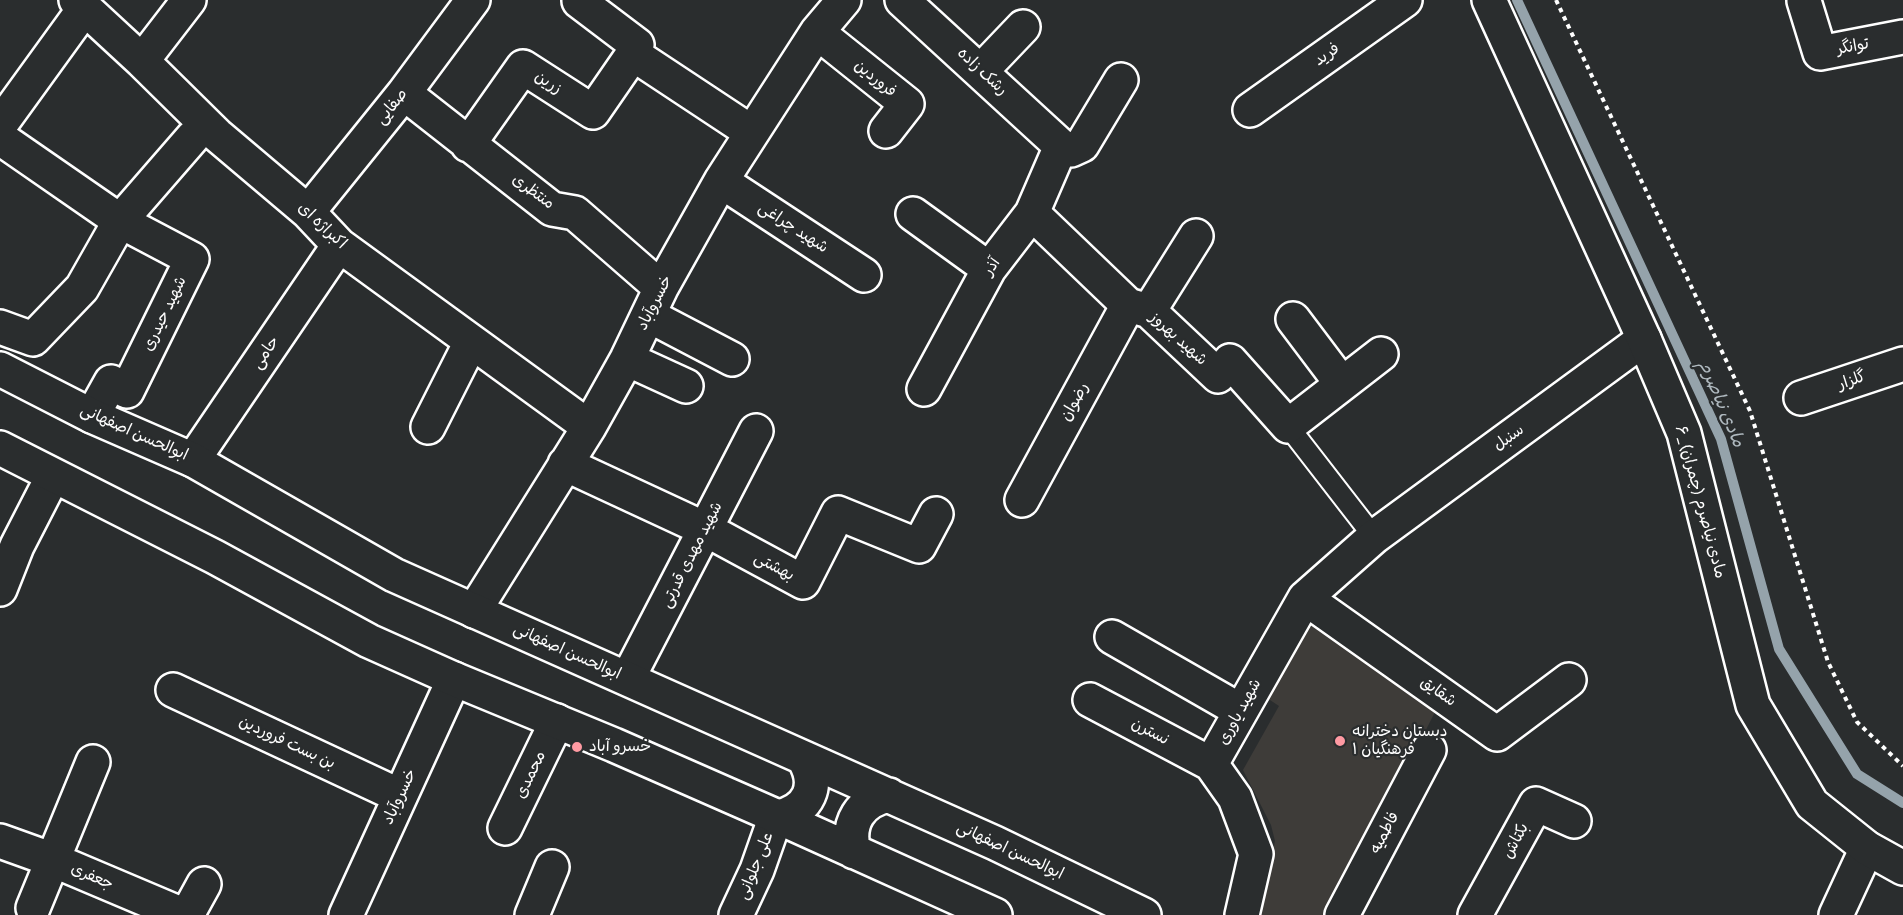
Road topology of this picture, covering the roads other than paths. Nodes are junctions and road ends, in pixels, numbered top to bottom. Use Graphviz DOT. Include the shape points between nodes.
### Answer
graph roads {
  1 [pos="189,0"];
  2 [pos="473,0"];
  3 [pos="580,0"];
  4 [pos="844,0"];
  5 [pos="902,0"];
  6 [pos="1405,0"];
  7 [pos="1489,0"];
  8 [pos="1804,1"];
  9 [pos="80,5"];
  10 [pos="1023,27"];
  11 [pos="817,32"];
  12 [pos="1903,37"];
  13 [pos="633,54"];
  14 [pos="142,61"];
  15 [pos="981,70"];
  16 [pos="1121,80"];
  17 [pos="404,93"];
  18 [pos="1250,110"];
  19 [pos="0,125"];
  20 [pos="886,131"];
  21 [pos="752,132"];
  22 [pos="193,137"];
  23 [pos="0,138"];
  24 [pos="468,145"];
  25 [pos="1061,146"];
  26 [pos="721,181"];
  27 [pos="308,212"];
  28 [pos="1032,213"];
  29 [pos="913,214"];
  30 [pos="120,221"];
  31 [pos="1196,236"];
  32 [pos="339,245"];
  33 [pos="990,269"];
  34 [pos="864,275"];
  35 [pos="655,302"];
  36 [pos="1139,308"];
  37 [pos="1293,319"];
  38 [pos="0,327"];
  39 [pos="1644,339"];
  40 [pos="471,342"];
  41 [pos="1381,354"];
  42 [pos="627,359"];
  43 [pos="732,359"];
  44 [pos="1903,364"];
  45 [pos="0,369"];
  46 [pos="1342,384"];
  47 [pos="686,386"];
  48 [pos="924,389"];
  49 [pos="1801,398"];
  50 [pos="92,416"];
  51 [pos="1288,426"];
  52 [pos="428,427"];
  53 [pos="589,427"];
  54 [pos="756,431"];
  55 [pos="0,448"];
  56 [pos="194,460"];
  57 [pos="566,464"];
  58 [pos="53,476"];
  59 [pos="1022,500"];
  60 [pos="936,514"];
  61 [pos="705,529"];
  62 [pos="12,534"];
  63 [pos="1374,537"];
  64 [pos="0,589"];
  65 [pos="1305,598"];
  66 [pos="474,610"];
  67 [pos="1112,637"];
  68 [pos="628,678"];
  69 [pos="454,679"];
  70 [pos="1569,680"];
  71 [pos="173,690"];
  72 [pos="1090,699"];
  73 [pos="1241,711"];
  74 [pos="557,721"];
  75 [pos="1429,750"];
  76 [pos="804,759"];
  77 [pos="93,762"];
  78 [pos="1211,764"];
  79 [pos="889,795"];
  80 [pos="400,796"];
  81 [pos="777,816"];
  82 [pos="1574,821"];
  83 [pos="505,828"];
  84 [pos="0,841"];
  85 [pos="1867,848"];
  86 [pos="854,852"];
  87 [pos="53,860"];
  88 [pos="552,867"];
  89 [pos="1903,868"];
  90 [pos="204,884"];
  91 [pos="33,908"];
  92 [pos="185,915"];
  93 [pos="346,915"];
  94 [pos="532,915"];
  95 [pos="736,915"];
  96 [pos="995,915"];
  97 [pos="1144,915"];
  98 [pos="1242,915"];
  99 [pos="1342,915"];
  100 [pos="1475,915"];
  101 [pos="1836,915"];
  1 -- 14 [label="street"];
  2 -- 17 [label="street, صفایی"];
  3 -- 13 [label="street" via="637,45"];
  4 -- 11 [label="street, خسروآباد"];
  5 -- 15 [label="street, رشک زاده"];
  6 -- 18 [label="street, فرید"];
  7 -- 39 [label="street, ۶_مادی نیاصرم (چمران)"];
  8 -- 12 [label="street, توانگر" via="1820,53"];
  9 -- 14 [label="street, اکبراژه ای"];
  9 -- 19 [label="street"];
  10 -- 15 [label="street"];
  11 -- 20 [label="street, فروردین" via="907,104"];
  11 -- 21 [label="street, خسروآباد"];
  13 -- 21 [label="street"];
  13 -- 24 [label="street, زرین" via="593,112 523,67"];
  14 -- 27 [label="street, اکبراژه ای" via="217,135"];
  15 -- 25 [label="street, رشک زاده"];
  16 -- 25 [label="street" via="1082,145 1071,150"];
  17 -- 24 [label="street, منتظری"];
  17 -- 27 [label="street, صفایی"];
  21 -- 26 [label="street, خسروآباد"];
  22 -- 30 [label="street"];
  23 -- 30 [label="street, شهید حیدری"];
  24 -- 35 [label="street, منتظری" via="552,210 576,213"];
  25 -- 28 [label="street, آذر"];
  26 -- 34 [label="street, شهید چراغی"];
  26 -- 35 [label="street, خسروآباد"];
  27 -- 32 [label="street, اکبراژه ای"];
  28 -- 33 [label="street, آذر"];
  28 -- 36 [label="street, شهید بهروز"];
  29 -- 33 [label="street"];
  30 -- 38 [label="street" via="82,288 33,339"];
  30 -- 50 [label="street, شهید حیدری" via="192,259 127,391 111,382"];
  31 -- 36 [label="street, رضوان"];
  32 -- 40 [label="street, اکبراژه ای"];
  32 -- 56 [label="street, حامی"];
  33 -- 48 [label="street, آذر"];
  35 -- 42 [label="street, خسروآباد"];
  35 -- 43 [label="street, منتظری"];
  36 -- 51 [label="street, شهید بهروز" via="1218,376 1230,361"];
  36 -- 59 [label="street, رضوان"];
  37 -- 46 [label="street"];
  39 -- 63 [label="street, سنبل"];
  39 -- 85 [label="street, ۶_مادی نیاصرم (چمران)" via="1684,433 1753,705 1812,804"];
  40 -- 52 [label="street"];
  40 -- 53 [label="street, اکبراژه ای"];
  41 -- 46 [label="street"];
  42 -- 47 [label="street"];
  42 -- 53 [label="street, خسروآباد"];
  44 -- 49 [label="street, گلزار"];
  45 -- 50 [label="street, ابوالحسن اصفهانی"];
  46 -- 51 [label="street"];
  50 -- 56 [label="street, ابوالحسن اصفهانی"];
  51 -- 63 [label="lane, شهید بهروز"];
  53 -- 57 [label="street, خسروآباد"];
  54 -- 61 [label="street, شهید مهدی قدرتی"];
  55 -- 58 [label="street"];
  56 -- 66 [label="street, ابوالحسن اصفهانی" via="394,575"];
  57 -- 61 [label="street, بهشتی"];
  57 -- 66 [label="street, خسروآباد"];
  58 -- 62 [label="street"];
  58 -- 69 [label="street" via="215,557 369,641"];
  60 -- 61 [label="street, بهشتی" via="919,546 838,513 803,582"];
  61 -- 68 [label="street, شهید مهدی قدرتی"];
  62 -- 64 [label="street" via="17,546"];
  63 -- 65 [label="street, شهید یاوری"];
  65 -- 70 [label="street, شقایق" via="1497,734"];
  65 -- 73 [label="street, شهید یاوری"];
  66 -- 68 [label="street, ابوالحسن اصفهانی"];
  67 -- 73 [label="street"];
  68 -- 76 [label="street, ابوالحسن اصفهانی"];
  69 -- 74 [label="street"];
  69 -- 80 [label="street, خسروآباد"];
  71 -- 80 [label="street, بن بست فروردین"];
  72 -- 78 [label="street, نسترن"];
  73 -- 78 [label="street, شهید یاوری"];
  74 -- 81 [label="street"];
  74 -- 83 [label="street, محمدی"];
  75 -- 99 [label="street, فاطمیه"];
  76 -- 79 [label="street, ابوالحسن اصفهانی"];
  76 -- 81 [label="street" via="812,776 809,796 796,811"];
  77 -- 87 [label="street"];
  78 -- 98 [label="street, شهید یاوری" via="1235,798 1256,854"];
  79 -- 86 [label="street" via="878,797 860,810 851,830"];
  79 -- 97 [label="street, ابوالحسن اصفهانی"];
  80 -- 93 [label="street, خسروآباد"];
  81 -- 86 [label="street"];
  81 -- 95 [label="street, علی جلوانی"];
  82 -- 100 [label="street, بکتاش" via="1536,804"];
  84 -- 87 [label="street, جعفری"];
  85 -- 89 [label="street, ۶_مادی نیاصرم (چمران)"];
  85 -- 101 [label="street"];
  86 -- 96 [label="street"];
  87 -- 91 [label="street"];
  87 -- 92 [label="street, جعفری"];
  88 -- 94 [label="street"];
  90 -- 92 [label="street"];
}
